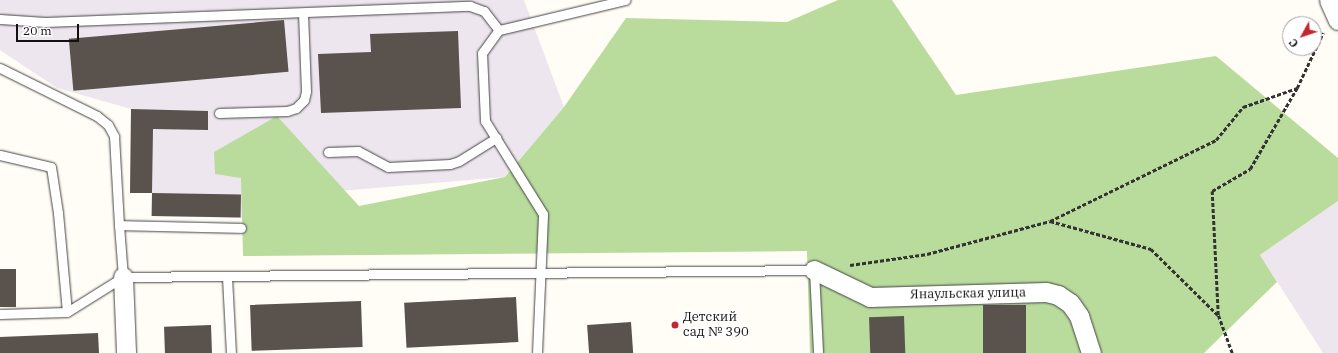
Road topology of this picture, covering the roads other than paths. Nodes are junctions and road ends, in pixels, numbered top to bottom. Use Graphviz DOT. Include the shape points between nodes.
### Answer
graph roads {
  1 [pos="625,0"];
  2 [pos="303,13"];
  3 [pos="0,19"];
  4 [pos="500,30"];
  5 [pos="0,68"];
  6 [pos="220,113"];
  7 [pos="496,138"];
  8 [pos="328,152"];
  9 [pos="0,155"];
  10 [pos="119,225"];
  11 [pos="241,228"];
  12 [pos="814,270"];
  13 [pos="540,272"];
  14 [pos="123,277"];
  15 [pos="227,277"];
  16 [pos="67,312"];
  17 [pos="0,314"];
  18 [pos="126,353"];
  19 [pos="231,353"];
  20 [pos="537,353"];
  21 [pos="818,353"];
  22 [pos="1091,353"];
  1 -- 4 [label="lane"];
  2 -- 3 [label="lane" via="45,22"];
  2 -- 4 [label="lane" via="470,6 484,11"];
  2 -- 6 [label="lane" via="306,91 304,100 296,108 287,111"];
  4 -- 7 [label="lane" via="482,53 481,64 485,122"];
  5 -- 10 [label="lane" via="97,116 108,125 114,136"];
  7 -- 8 [label="lane" via="459,161 439,164 388,166 358,151"];
  7 -- 13 [label="lane" via="543,214"];
  9 -- 16 [label="lane" via="51,167"];
  10 -- 11 [label="lane"];
  10 -- 14 [label="lane"];
  12 -- 13 [label="lane"];
  12 -- 21 [label="lane"];
  12 -- 22 [label="street, Янаульская улица" via="870,297 1046,292 1058,295 1070,303 1079,316"];
  13 -- 15 [label="lane"];
  13 -- 20 [label="lane"];
  14 -- 15 [label="lane"];
  14 -- 16 [label="lane"];
  14 -- 18 [label="street"];
  15 -- 19 [label="lane"];
  16 -- 17 [label="lane"];
}
